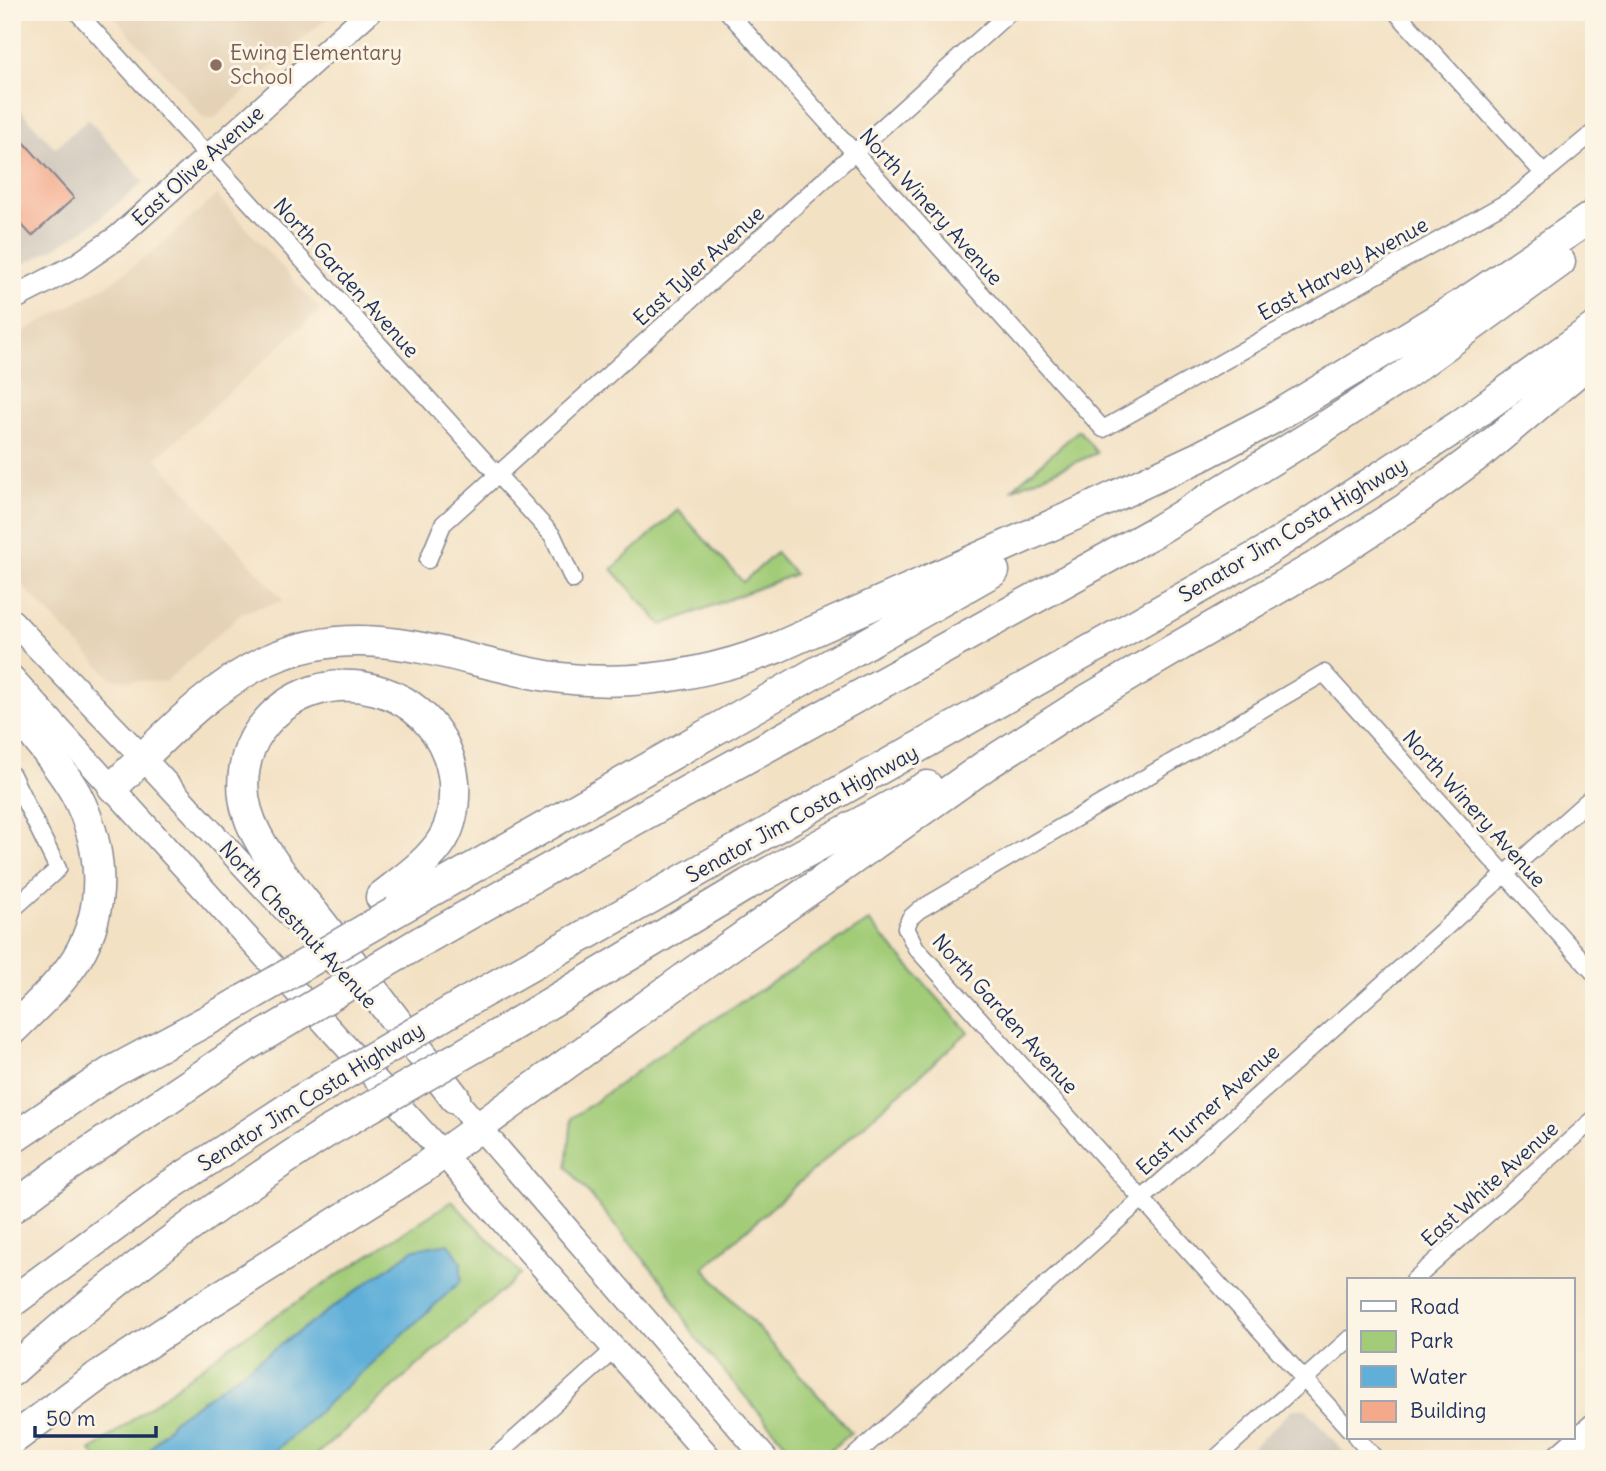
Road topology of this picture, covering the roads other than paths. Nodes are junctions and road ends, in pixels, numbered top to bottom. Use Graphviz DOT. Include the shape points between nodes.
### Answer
graph roads {
  1 [pos="77,12"];
  2 [pos="369,12"];
  3 [pos="728,12"];
  4 [pos="1010,12"];
  5 [pos="1396,12"];
  6 [pos="1594,132"];
  7 [pos="855,154"];
  8 [pos="207,157"];
  9 [pos="1544,174"];
  10 [pos="1594,215"];
  11 [pos="1594,236"];
  12 [pos="12,299"];
  13 [pos="1594,328"];
  14 [pos="1594,358"];
  15 [pos="1103,429"];
  16 [pos="1199,457"];
  17 [pos="497,474"];
  18 [pos="428,560"];
  19 [pos="573,580"];
  20 [pos="12,621"];
  21 [pos="1324,673"];
  22 [pos="12,677"];
  23 [pos="1087,700"];
  24 [pos="12,707"];
  25 [pos="143,758"];
  26 [pos="12,775"];
  27 [pos="113,787"];
  28 [pos="1594,795"];
  29 [pos="1504,875"];
  30 [pos="388,904"];
  31 [pos="12,910"];
  32 [pos="1594,973"];
  33 [pos="12,1030"];
  34 [pos="455,1098"];
  35 [pos="1594,1119"];
  36 [pos="480,1126"];
  37 [pos="12,1139"];
  38 [pos="443,1154"];
  39 [pos="1142,1198"];
  40 [pos="12,1208"];
  41 [pos="1416,1278"];
  42 [pos="12,1302"];
  43 [pos="1347,1341"];
  44 [pos="615,1349"];
  45 [pos="12,1371"];
  46 [pos="1304,1379"];
  47 [pos="1594,1425"];
  48 [pos="1347,1427"];
  49 [pos="12,1440"];
  50 [pos="1359,1440"];
  51 [pos="493,1459"];
  52 [pos="710,1459"];
  53 [pos="766,1459"];
  54 [pos="851,1459"];
  55 [pos="1215,1459"];
  56 [pos="1376,1459"];
  57 [pos="1556,1459"];
  1 -- 8 [label="street, North Garden Avenue"];
  2 -- 8 [label="main road, East Olive Avenue"];
  3 -- 7 [label="street, North Winery Avenue"];
  4 -- 7 [label="street, East Tyler Avenue"];
  5 -- 9 [label="street"];
  6 -- 9 [label="street, East Harvey Avenue"];
  7 -- 15 [label="street, North Winery Avenue"];
  7 -- 17 [label="street, East Tyler Avenue"];
  8 -- 12 [label="main road, East Olive Avenue" via="97,253"];
  8 -- 17 [label="street, North Garden Avenue"];
  9 -- 15 [label="street, East Harvey Avenue" via="1514,198"];
  10 -- 16 [label="highway" via="1357,370"];
  11 -- 40 [label="highway, bridge" via="1403,376 1309,437 1156,531 422,941 246,1046"];
  13 -- 42 [label="highway, Senator Jim Costa Highway, bridge" via="1460,425 1266,551 299,1101 169,1186"];
  14 -- 23 [label="highway" via="1482,452 1380,526"];
  16 -- 25 [label="highway" via="894,597 731,664 664,678 589,680 546,676 382,640 327,643 270,660 237,678 203,702"];
  16 -- 30 [label="highway"];
  17 -- 18 [label="street, East Tyler Avenue" via="443,524"];
  17 -- 19 [label="street, North Garden Avenue" via="553,536"];
  20 -- 25 [label="main road, North Chestnut Avenue"];
  21 -- 29 [label="street, North Winery Avenue"];
  21 -- 39 [label="street, North Garden Avenue" via="919,910 906,928 916,948"];
  22 -- 27 [label="main road, North Chestnut Avenue"];
  23 -- 36 [label="highway" via="923,809"];
  23 -- 45 [label="highway, bridge" via="748,884 327,1132 170,1239"];
  24 -- 33 [label="highway" via="74,791 91,826 100,868 94,913 77,957"];
  25 -- 27 [label="highway"];
  25 -- 34 [label="main road, North Chestnut Avenue"];
  26 -- 31 [label="street" via="58,869"];
  27 -- 38 [label="main road, North Chestnut Avenue"];
  28 -- 29 [label="street, East Turner Avenue"];
  29 -- 32 [label="street, North Winery Avenue"];
  29 -- 39 [label="street, East Turner Avenue"];
  30 -- 34 [label="highway" via="449,827 453,774 444,747 414,708 388,693 352,685 303,694 270,717 249,753 244,792 253,827 288,880"];
  30 -- 37 [label="highway, bridge" via="111,1072"];
  34 -- 36 [label="main road, North Chestnut Avenue"];
  35 -- 41 [label="street, East White Avenue"];
  36 -- 38 [label="highway"];
  36 -- 53 [label="main road, North Chestnut Avenue"];
  38 -- 44 [label="main road, North Chestnut Avenue"];
  38 -- 49 [label="highway" via="98,1376"];
  39 -- 46 [label="street, North Garden Avenue"];
  39 -- 54 [label="street, East Turner Avenue"];
  43 -- 46 [label="street"];
  44 -- 51 [label="street"];
  44 -- 52 [label="main road, North Chestnut Avenue"];
  46 -- 48 [label="street, North Garden Avenue"];
  46 -- 55 [label="street"];
  47 -- 57 [label="main road"];
  50 -- 56 [label="street"];
}
